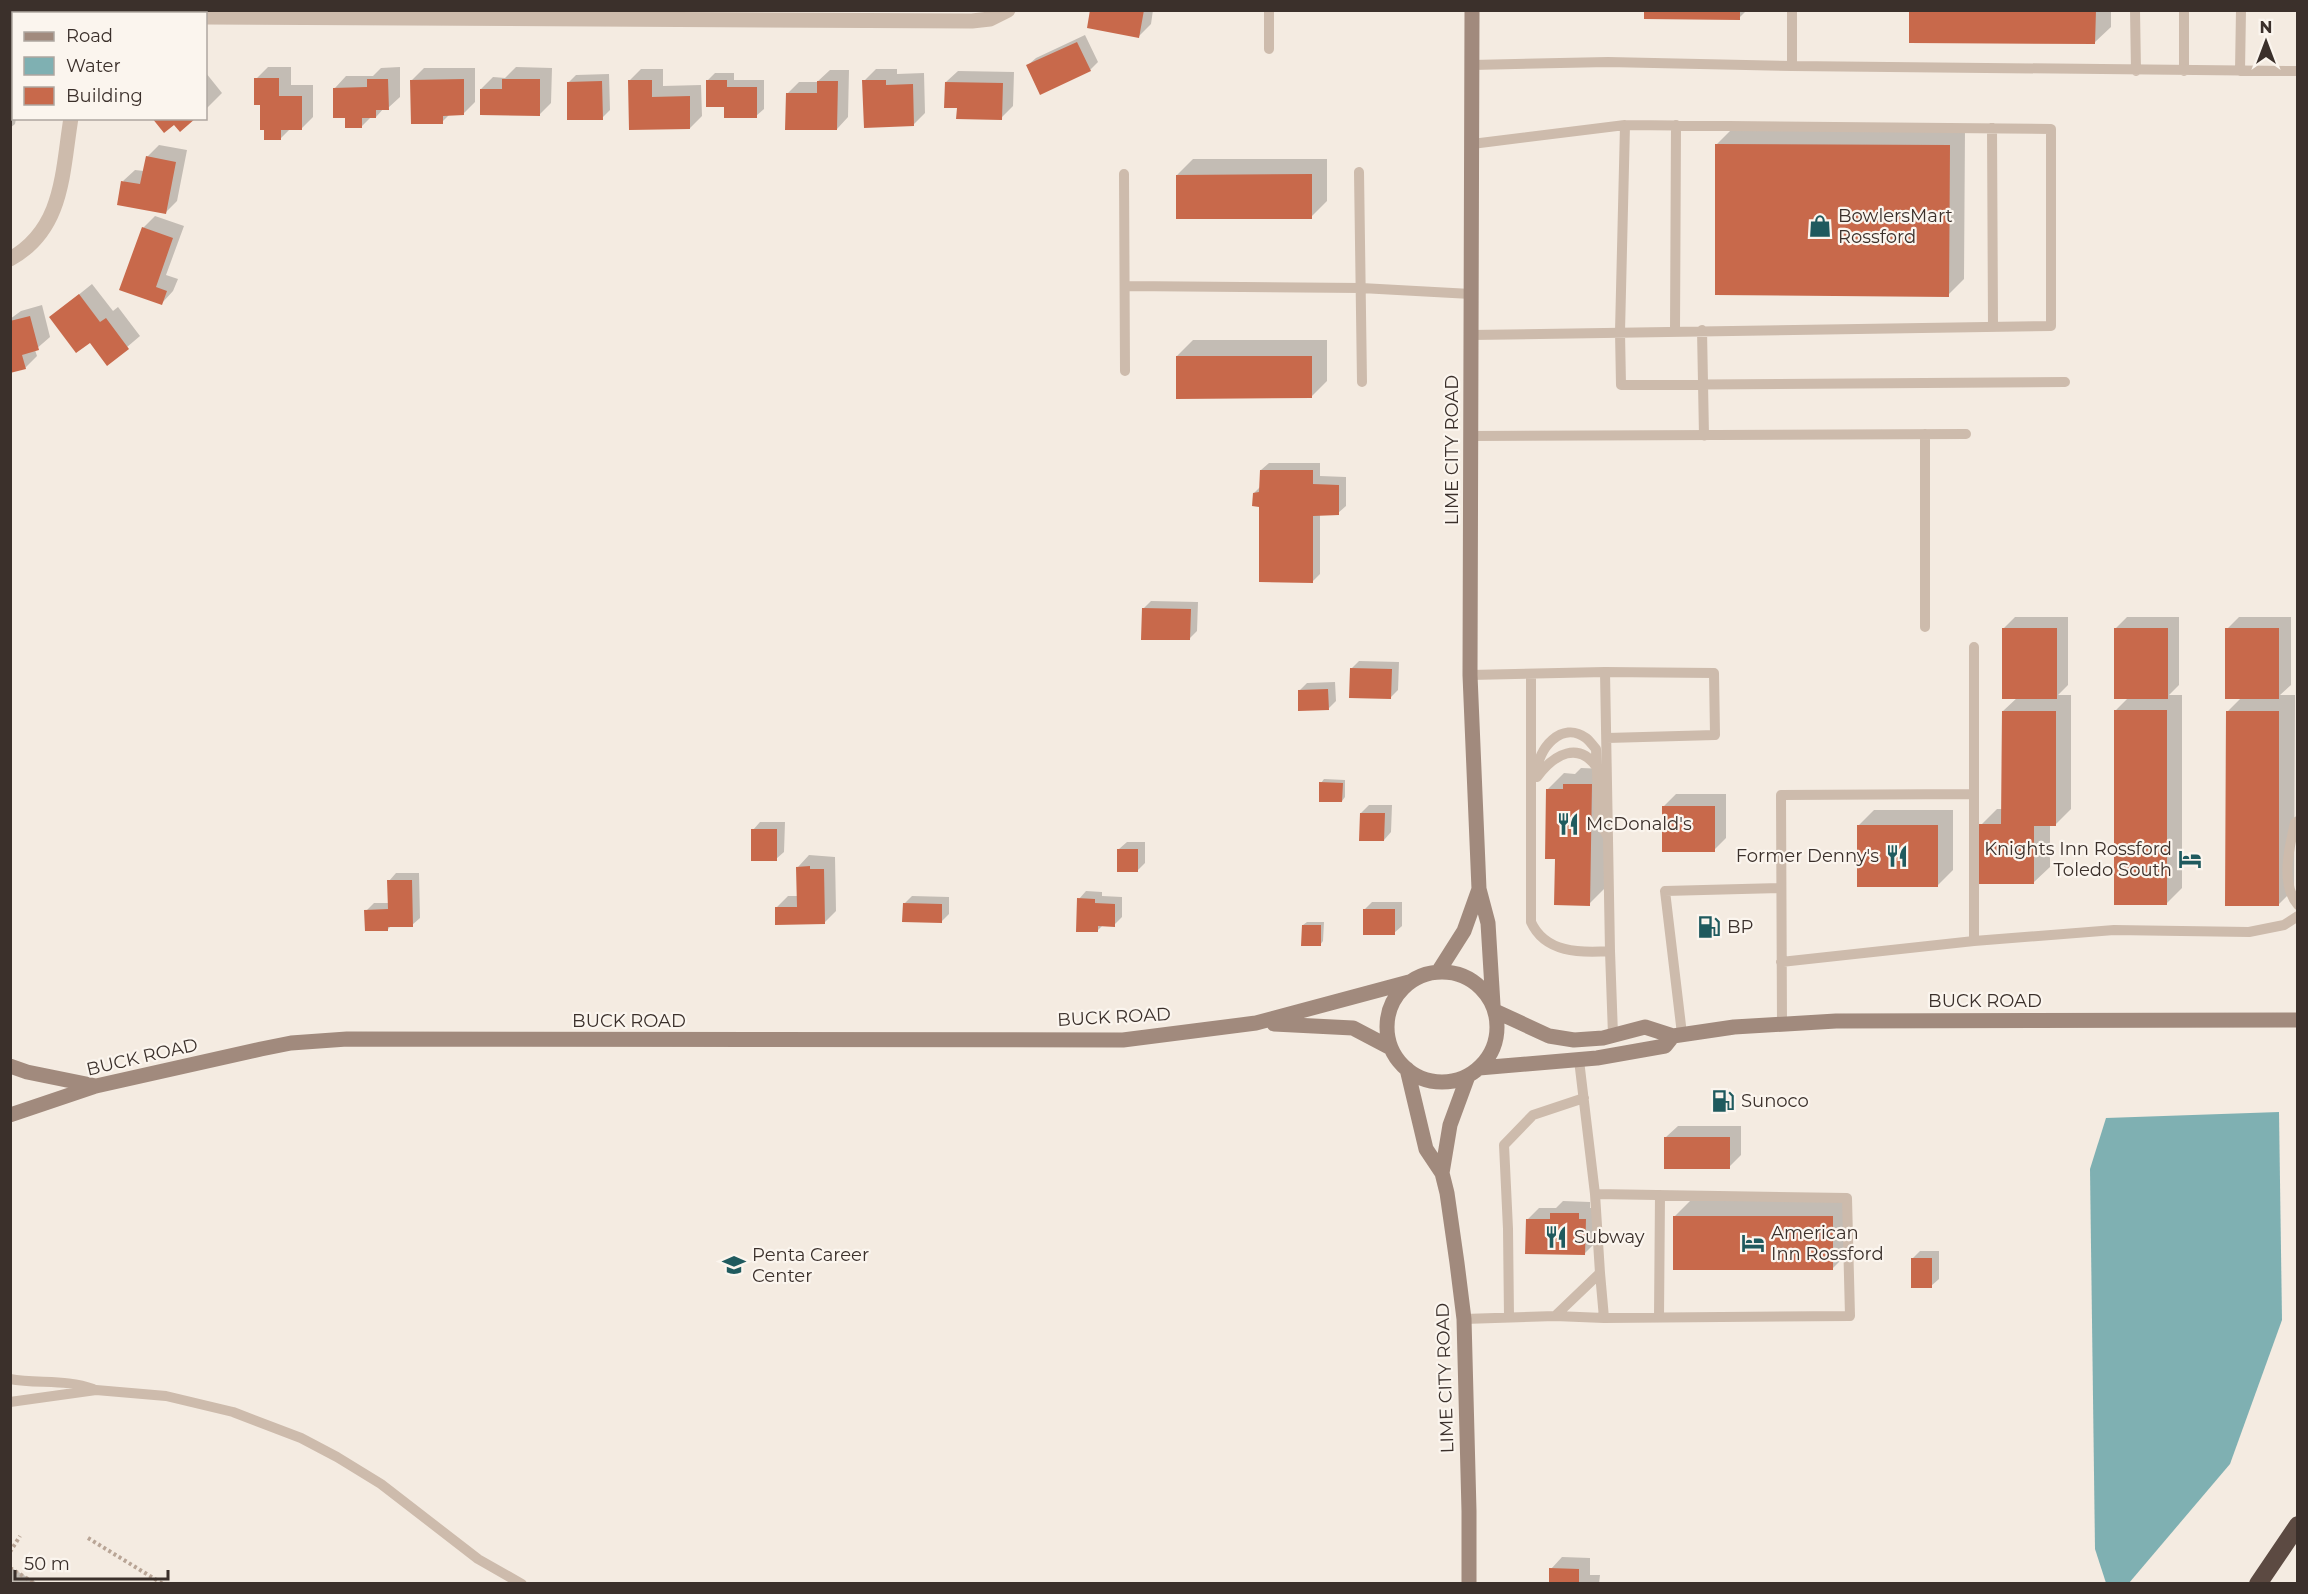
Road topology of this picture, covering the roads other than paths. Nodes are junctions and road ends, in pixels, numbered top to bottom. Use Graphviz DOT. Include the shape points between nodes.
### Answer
graph roads {
  1 [pos="1008,10"];
  2 [pos="1269,10"];
  3 [pos="1472,10"];
  4 [pos="1792,10"];
  5 [pos="2135,10"];
  6 [pos="2184,10"];
  7 [pos="2241,10"];
  8 [pos="207,17"];
  9 [pos="1269,49"];
  10 [pos="1472,65"];
  11 [pos="1792,66"];
  12 [pos="2136,71"];
  13 [pos="2184,71"];
  14 [pos="2240,71"];
  15 [pos="2298,71"];
  16 [pos="71,120"];
  17 [pos="1625,125"];
  18 [pos="1676,125"];
  19 [pos="1992,128"];
  20 [pos="1472,144"];
  21 [pos="1359,172"];
  22 [pos="1124,174"];
  23 [pos="10,259"];
  24 [pos="1125,286"];
  25 [pos="1361,288"];
  26 [pos="1472,294"];
  27 [pos="1993,326"];
  28 [pos="1702,330"];
  29 [pos="1675,331"];
  30 [pos="1620,332"];
  31 [pos="1472,334"];
  32 [pos="1125,371"];
  33 [pos="1362,382"];
  34 [pos="2065,382"];
  35 [pos="1703,385"];
  36 [pos="1925,434"];
  37 [pos="1966,434"];
  38 [pos="1472,436"];
  39 [pos="1704,436"];
  40 [pos="1925,627"];
  41 [pos="1974,647"];
  42 [pos="1605,672"];
  43 [pos="1531,674"];
  44 [pos="1470,675"];
  45 [pos="1607,738"];
  46 [pos="1598,770"];
  47 [pos="1537,777"];
  48 [pos="1974,794"];
  49 [pos="2298,821"];
  50 [pos="1609,837"];
  51 [pos="1781,888"];
  52 [pos="1479,889"];
  53 [pos="2298,905"];
  54 [pos="1530,906"];
  55 [pos="2298,916"];
  56 [pos="1974,941"];
  57 [pos="1610,951"];
  58 [pos="1781,962"];
  59 [pos="1438,972"];
  60 [pos="1409,982"];
  61 [pos="1494,1008"];
  62 [pos="2298,1020"];
  63 [pos="1256,1023"];
  64 [pos="1782,1023"];
  65 [pos="1613,1035"];
  66 [pos="1677,1035"];
  67 [pos="1390,1048"];
  68 [pos="1579,1060"];
  69 [pos="10,1066"];
  70 [pos="1407,1069"];
  71 [pos="1474,1072"];
  72 [pos="96,1086"];
  73 [pos="1584,1098"];
  74 [pos="10,1115"];
  75 [pos="1442,1173"];
  76 [pos="1595,1194"];
  77 [pos="1660,1195"];
  78 [pos="1600,1273"];
  79 [pos="1555,1316"];
  80 [pos="1509,1317"];
  81 [pos="1659,1317"];
  82 [pos="1604,1318"];
  83 [pos="1464,1319"];
  84 [pos="10,1379"];
  85 [pos="96,1390"];
  86 [pos="10,1402"];
  87 [pos="2298,1524"];
  88 [pos="522,1584"];
  89 [pos="1469,1584"];
  90 [pos="2258,1584"];
  1 -- 8 [label="street" via="990,19 972,21"];
  2 -- 9 [label="lane"];
  3 -- 10 [label="street, LIME CITY ROAD"];
  4 -- 11 [label="lane"];
  5 -- 12 [label="lane"];
  6 -- 13 [label="lane"];
  7 -- 14 [label="lane"];
  10 -- 11 [label="lane" via="1608,62"];
  10 -- 20 [label="street, LIME CITY ROAD"];
  11 -- 12 [label="lane"];
  12 -- 13 [label="lane"];
  13 -- 14 [label="lane"];
  14 -- 15 [label="lane"];
  16 -- 23 [label="street" via="56,206 36,239"];
  17 -- 18 [label="lane"];
  17 -- 20 [label="lane"];
  17 -- 30 [label="lane"];
  18 -- 19 [label="lane"];
  18 -- 29 [label="lane"];
  19 -- 27 [label="lane"];
  19 -- 27 [label="lane" via="2051,129 2051,326"];
  20 -- 26 [label="street, LIME CITY ROAD"];
  21 -- 25 [label="lane"];
  22 -- 24 [label="lane"];
  24 -- 25 [label="lane"];
  24 -- 32 [label="lane"];
  25 -- 26 [label="lane"];
  25 -- 33 [label="lane"];
  26 -- 31 [label="street, LIME CITY ROAD"];
  27 -- 28 [label="lane"];
  28 -- 29 [label="lane"];
  28 -- 35 [label="lane"];
  29 -- 30 [label="lane"];
  30 -- 31 [label="lane"];
  30 -- 35 [label="lane" via="1621,385"];
  31 -- 38 [label="street, LIME CITY ROAD"];
  34 -- 35 [label="lane"];
  35 -- 39 [label="lane"];
  36 -- 37 [label="lane"];
  36 -- 39 [label="lane"];
  36 -- 40 [label="lane"];
  38 -- 39 [label="lane"];
  38 -- 44 [label="street, LIME CITY ROAD"];
  41 -- 48 [label="lane"];
  42 -- 43 [label="lane"];
  42 -- 45 [label="lane"];
  42 -- 45 [label="lane" via="1714,673 1715,735"];
  43 -- 44 [label="lane"];
  43 -- 54 [label="lane"];
  44 -- 52 [label="street, LIME CITY ROAD"];
  45 -- 50 [label="lane"];
  46 -- 47 [label="lane" via="1591,759 1568,753 1556,757"];
  46 -- 47 [label="lane" via="1596,749 1585,737 1568,733 1555,737 1546,747 1537,764"];
  46 -- 50 [label="lane" via="1599,822"];
  47 -- 54 [label="lane" via="1537,891"];
  48 -- 51 [label="lane" via="1781,795"];
  48 -- 56 [label="lane"];
  49 -- 53 [label="lane" via="2288,859 2289,896"];
  50 -- 57 [label="lane"];
  51 -- 58 [label="lane"];
  51 -- 66 [label="lane" via="1665,891"];
  52 -- 59 [label="street, LIME CITY ROAD" via="1464,931"];
  52 -- 61 [label="street, LIME CITY ROAD" via="1488,923"];
  54 -- 57 [label="lane" via="1536,932 1558,948"];
  55 -- 56 [label="lane" via="2284,925 2250,932 2114,930"];
  56 -- 58 [label="lane"];
  57 -- 65 [label="lane"];
  58 -- 64 [label="lane"];
  59 -- 60 [label="street" via="1420,975"];
  59 -- 61 [label="street" via="1461,974 1475,982"];
  60 -- 63 [label="street, BUCK ROAD"];
  60 -- 67 [label="street" via="1388,1013 1386,1031"];
  61 -- 65 [label="street, BUCK ROAD" via="1549,1036 1574,1040"];
  61 -- 71 [label="street" via="1498,1023 1496,1039 1490,1054"];
  62 -- 64 [label="street, BUCK ROAD"];
  63 -- 67 [label="street, BUCK ROAD" via="1353,1028"];
  63 -- 72 [label="street, BUCK ROAD" via="1123,1040 317,1041 261,1049"];
  64 -- 66 [label="street, BUCK ROAD"];
  65 -- 66 [label="street, BUCK ROAD" via="1645,1027"];
  66 -- 68 [label="street, BUCK ROAD" via="1665,1046"];
  67 -- 70 [label="street"];
  68 -- 71 [label="street, BUCK ROAD"];
  68 -- 73 [label="lane"];
  69 -- 72 [label="street"];
  70 -- 71 [label="street" via="1430,1081 1448,1082"];
  70 -- 75 [label="street, LIME CITY ROAD" via="1426,1149"];
  71 -- 75 [label="street, LIME CITY ROAD" via="1449,1125"];
  72 -- 74 [label="street, BUCK ROAD"];
  73 -- 76 [label="lane"];
  73 -- 80 [label="lane" via="1533,1115 1504,1145"];
  75 -- 83 [label="street, LIME CITY ROAD" via="1448,1192"];
  76 -- 77 [label="lane"];
  76 -- 78 [label="lane"];
  77 -- 81 [label="lane"];
  77 -- 81 [label="lane" via="1847,1198 1850,1316"];
  78 -- 79 [label="lane"];
  78 -- 82 [label="lane"];
  79 -- 80 [label="lane"];
  79 -- 82 [label="lane"];
  80 -- 83 [label="lane"];
  81 -- 82 [label="lane"];
  83 -- 89 [label="street, LIME CITY ROAD"];
  84 -- 85 [label="lane" via="80,1384"];
  85 -- 86 [label="lane"];
  85 -- 88 [label="lane" via="200,1403 301,1437 381,1484 478,1559"];
  87 -- 90 [label="highway"];
}
